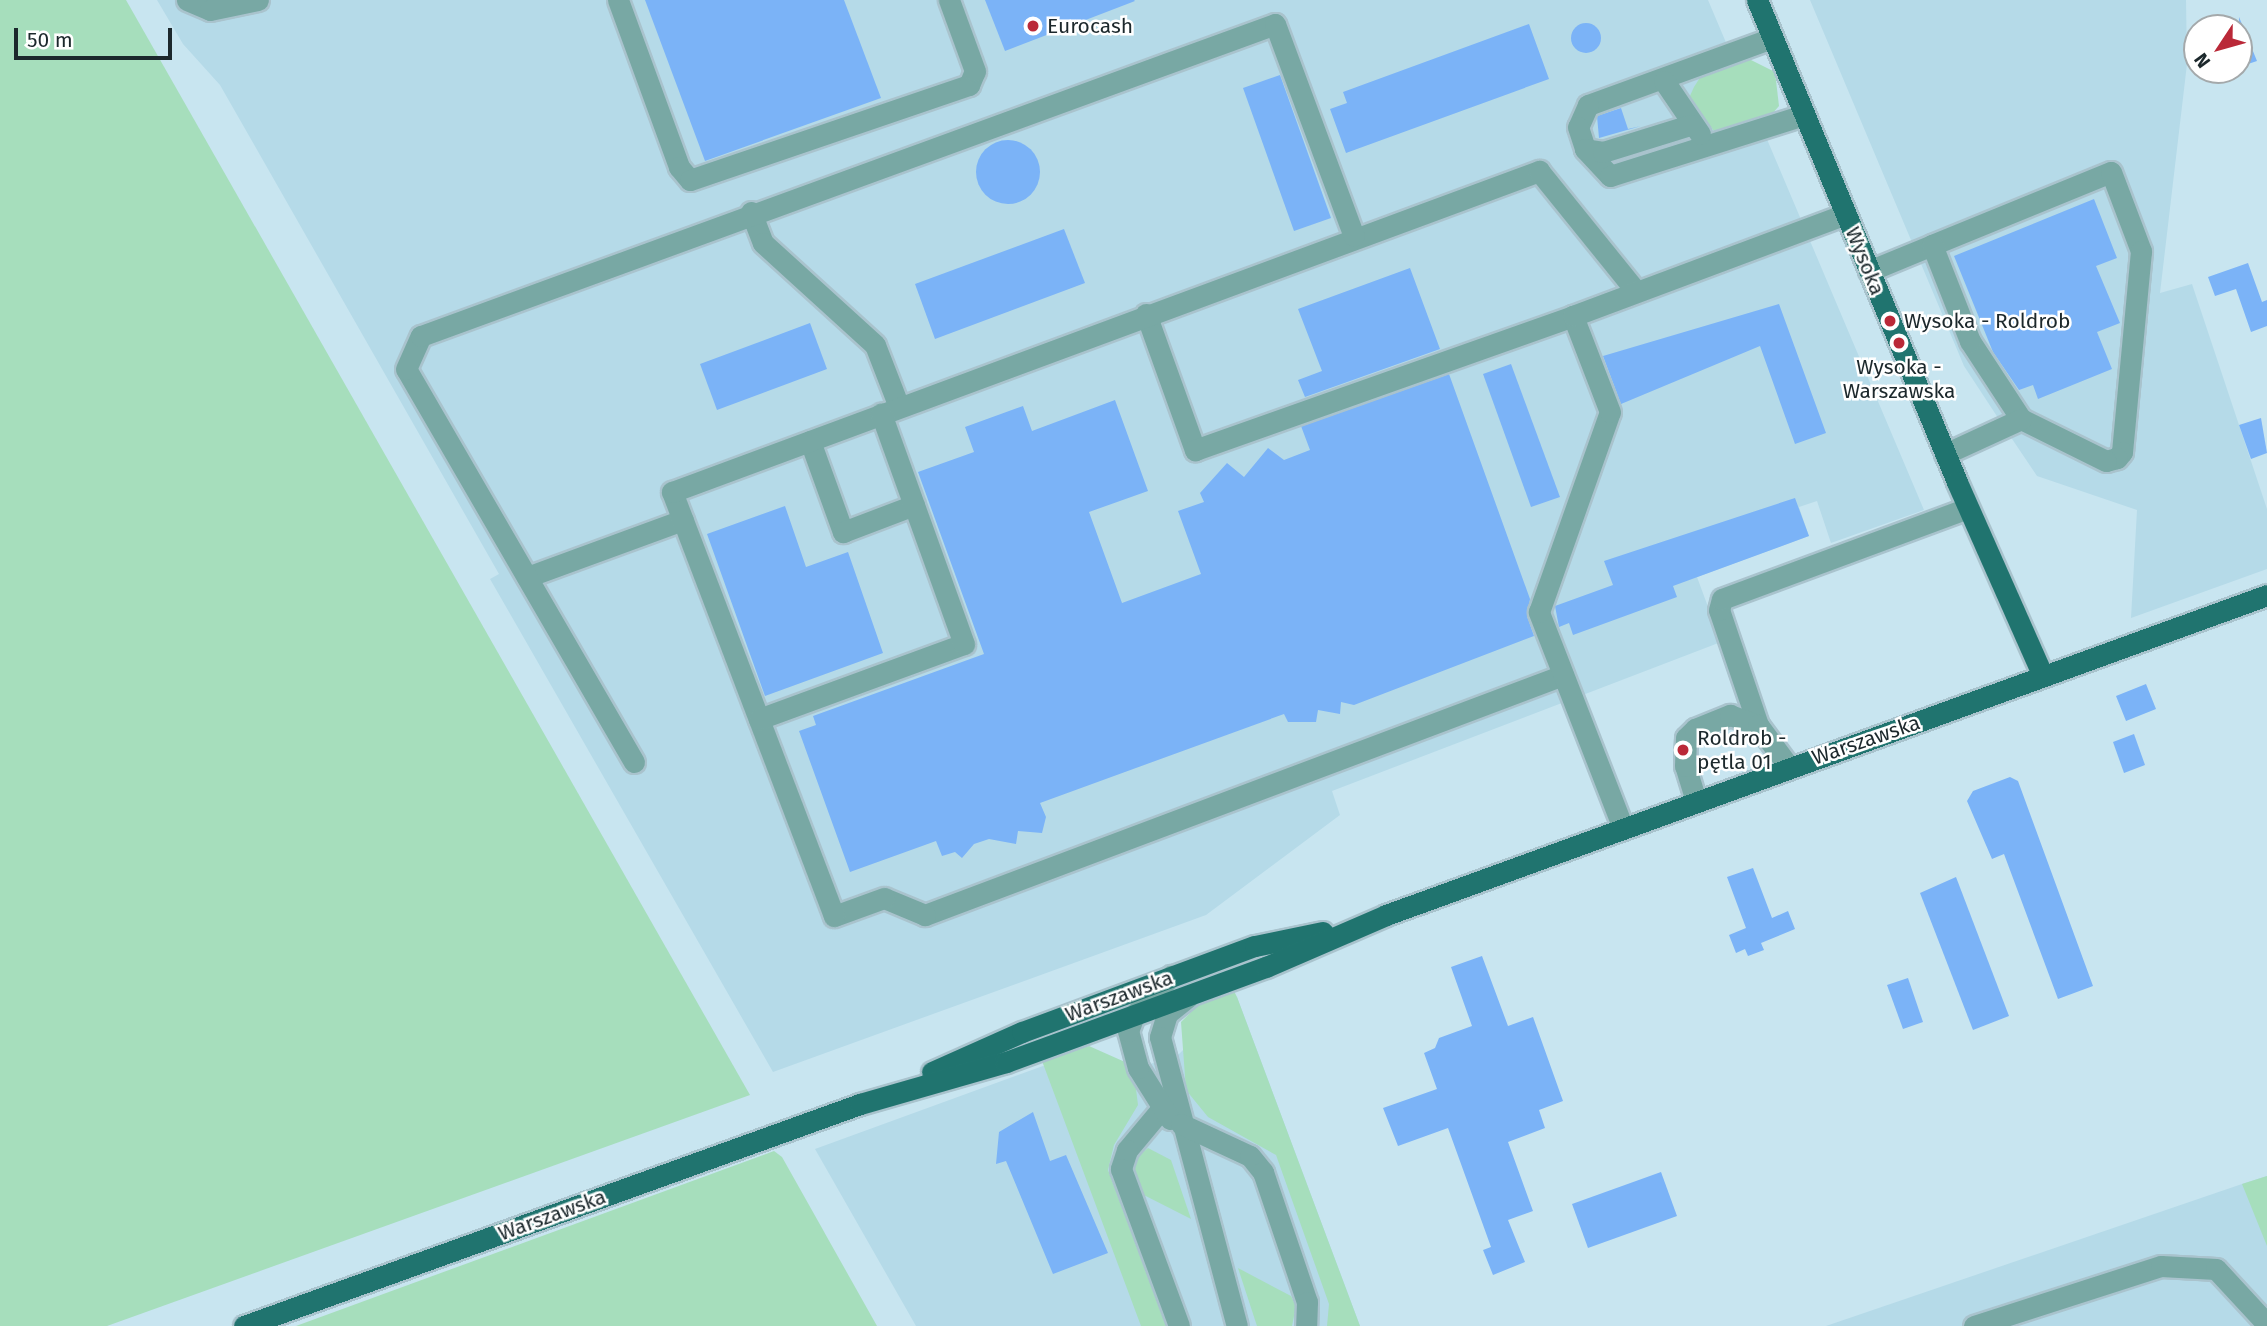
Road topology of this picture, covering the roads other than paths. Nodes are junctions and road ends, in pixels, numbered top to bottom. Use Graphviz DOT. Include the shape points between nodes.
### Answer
graph roads {
  1 [pos="187,0"];
  2 [pos="258,0"];
  3 [pos="618,0"];
  4 [pos="949,0"];
  5 [pos="1757,0"];
  6 [pos="1772,38"];
  7 [pos="1664,81"];
  8 [pos="1804,114"];
  9 [pos="1690,125"];
  10 [pos="1721,145"];
  11 [pos="1585,149"];
  12 [pos="751,212"];
  13 [pos="1846,214"];
  14 [pos="1354,236"];
  15 [pos="1932,245"];
  16 [pos="1869,271"];
  17 [pos="1636,291"];
  18 [pos="1146,314"];
  19 [pos="1573,316"];
  20 [pos="890,410"];
  21 [pos="2021,419"];
  22 [pos="810,441"];
  23 [pos="1945,454"];
  24 [pos="914,505"];
  25 [pos="1968,508"];
  26 [pos="683,520"];
  27 [pos="527,578"];
  28 [pos="2267,595"];
  29 [pos="1563,675"];
  30 [pos="2043,676"];
  31 [pos="759,719"];
  32 [pos="1758,725"];
  33 [pos="634,762"];
  34 [pos="1788,767"];
  35 [pos="1696,801"];
  36 [pos="1623,828"];
  37 [pos="1387,915"];
  38 [pos="1171,976"];
  39 [pos="1194,993"];
  40 [pos="1090,1006"];
  41 [pos="1134,1015"];
  42 [pos="1084,1033"];
  43 [pos="1160,1037"];
  44 [pos="1130,1049"];
  45 [pos="860,1104"];
  46 [pos="1163,1107"];
  47 [pos="1181,1124"];
  48 [pos="1186,1151"];
  49 [pos="2267,1324"];
  50 [pos="244,1326"];
  51 [pos="1179,1326"];
  52 [pos="1237,1326"];
  53 [pos="1306,1326"];
  54 [pos="1973,1326"];
  1 -- 2 [label="lane" via="219,10"];
  3 -- 4 [label="lane" via="679,167 690,180 969,85 975,71"];
  5 -- 6 [label="main road, Wysoka"];
  6 -- 7 [label="lane"];
  6 -- 8 [label="main road, Wysoka"];
  7 -- 9 [label="lane"];
  7 -- 11 [label="lane" via="1588,105 1578,127"];
  8 -- 10 [label="lane"];
  8 -- 13 [label="main road, Wysoka"];
  9 -- 10 [label="lane"];
  9 -- 11 [label="lane" via="1604,152"];
  10 -- 11 [label="lane" via="1610,176"];
  12 -- 14 [label="lane" via="1275,23"];
  12 -- 20 [label="lane" via="763,243 875,345"];
  12 -- 27 [label="lane" via="421,336 406,369"];
  13 -- 16 [label="main road, Wysoka"];
  13 -- 17 [label="lane"];
  14 -- 17 [label="lane" via="1539,171"];
  14 -- 18 [label="lane"];
  15 -- 16 [label="lane"];
  15 -- 21 [label="lane" via="1970,341"];
  15 -- 21 [label="lane" via="2111,172 2141,251 2122,452 2106,461"];
  16 -- 23 [label="main road, Wysoka"];
  17 -- 19 [label="lane"];
  18 -- 19 [label="lane" via="1195,450"];
  18 -- 20 [label="lane"];
  19 -- 29 [label="lane" via="1610,412 1539,612"];
  20 -- 22 [label="lane"];
  20 -- 24 [label="lane"];
  21 -- 23 [label="lane"];
  22 -- 24 [label="lane" via="842,532"];
  22 -- 26 [label="lane" via="672,492"];
  23 -- 25 [label="main road, Wysoka"];
  24 -- 31 [label="lane" via="964,644"];
  25 -- 30 [label="main road, Wysoka"];
  25 -- 32 [label="lane" via="1722,599 1719,610"];
  26 -- 27 [label="lane"];
  26 -- 31 [label="lane"];
  27 -- 33 [label="lane"];
  28 -- 30 [label="main road, Warszawska"];
  29 -- 31 [label="lane" via="925,915 884,898 834,916"];
  29 -- 36 [label="lane"];
  30 -- 34 [label="main road, Warszawska"];
  32 -- 34 [label="lane"];
  32 -- 35 [label="lane" via="1730,715 1695,729 1686,738 1685,766"];
  34 -- 35 [label="main road, Warszawska"];
  35 -- 36 [label="main road, Warszawska"];
  36 -- 37 [label="main road, Warszawska"];
  37 -- 38 [label="main road, Warszawska" via="1255,946"];
  37 -- 39 [label="main road, Warszawska"];
  38 -- 40 [label="main road, Warszawska"];
  38 -- 41 [label="lane"];
  39 -- 41 [label="main road, Warszawska"];
  39 -- 43 [label="lane" via="1167,1014"];
  40 -- 41 [label="lane"];
  40 -- 45 [label="main road, Warszawska"];
  41 -- 42 [label="main road, Warszawska"];
  41 -- 43 [label="lane"];
  41 -- 44 [label="lane" via="1128,1031"];
  42 -- 44 [label="lane" via="1112,1035"];
  42 -- 45 [label="main road, Warszawska"];
  43 -- 47 [label="lane"];
  44 -- 46 [label="lane"];
  45 -- 50 [label="main road, Warszawska"];
  46 -- 48 [label="lane"];
  46 -- 51 [label="lane" via="1127,1150 1121,1168"];
  47 -- 48 [label="lane"];
  47 -- 53 [label="lane" via="1250,1156 1263,1172 1307,1302"];
  48 -- 52 [label="lane"];
  49 -- 54 [label="lane" via="2216,1269 2161,1266"];
}
